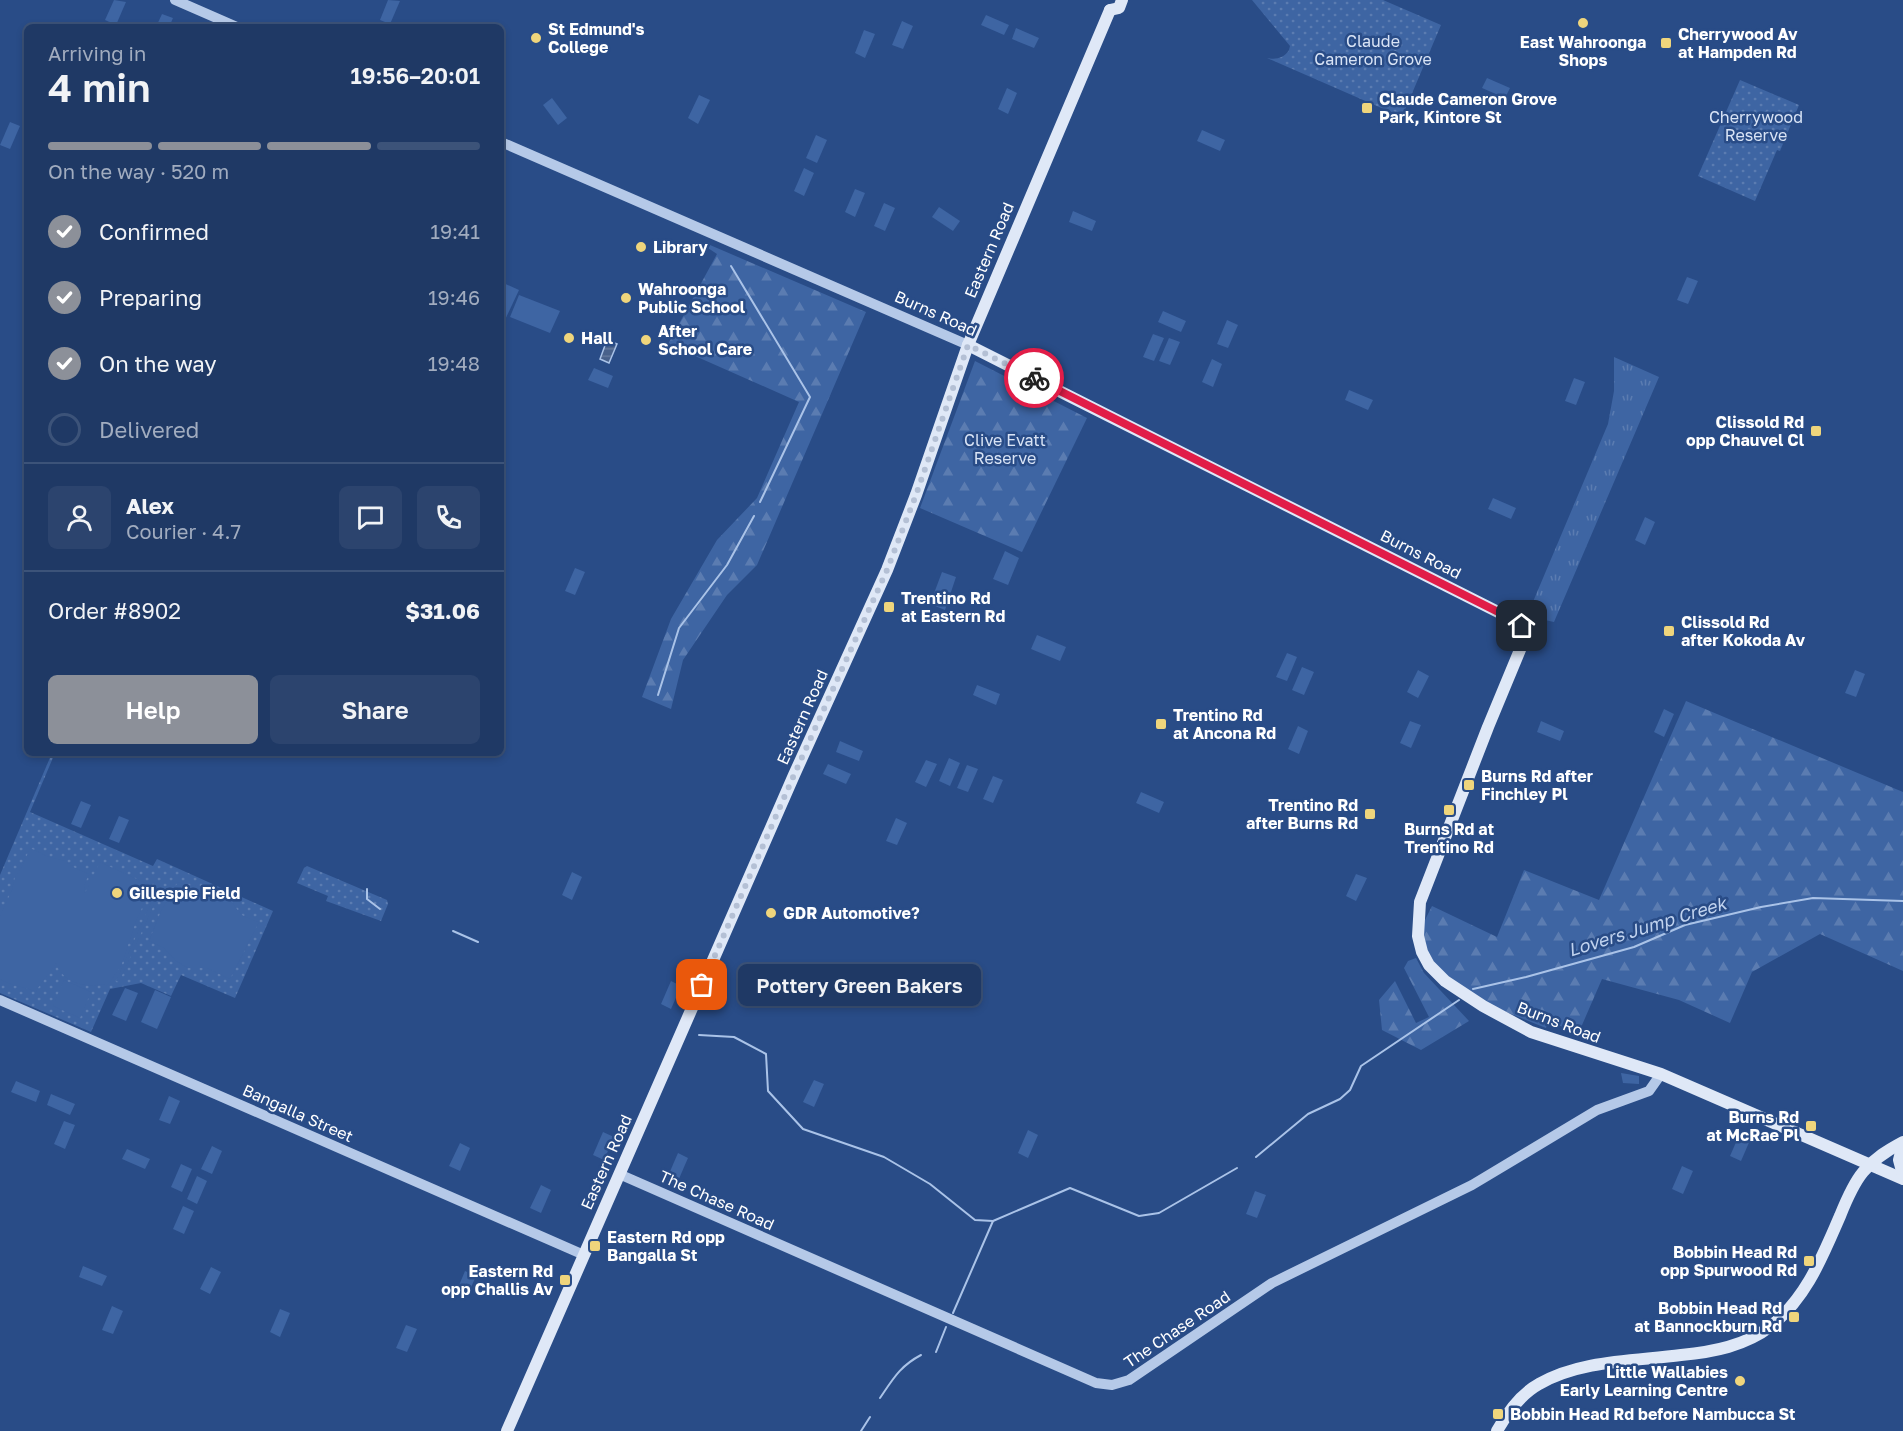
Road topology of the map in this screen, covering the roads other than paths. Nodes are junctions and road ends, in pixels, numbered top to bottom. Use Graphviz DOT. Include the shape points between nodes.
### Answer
graph roads {
  1 [pos="175,0"];
  2 [pos="1122,0"];
  3 [pos="1107,5"];
  4 [pos="230,24"];
  5 [pos="504,143"];
  6 [pos="968,345"];
  7 [pos="0,1000"];
  8 [pos="1661,1074"];
  9 [pos="1903,1143"];
  10 [pos="1871,1164"];
  11 [pos="619,1174"];
  12 [pos="1903,1177"];
  13 [pos="584,1256"];
  14 [pos="507,1431"];
  15 [pos="1497,1431"];
  1 -- 4 [label="street"];
  2 -- 3 [label="main road" via="1119,8"];
  3 -- 6 [label="main road, Eastern Road"];
  5 -- 6 [label="street, Burns Road"];
  6 -- 8 [label="main road, Burns Road" via="1518,622 1525,636 1522,645 1420,902 1419,943 1429,965 1444,981 1509,1022 1542,1037"];
  6 -- 11 [label="main road, Eastern Road" via="887,570"];
  7 -- 13 [label="street, Bangalla Street"];
  8 -- 10 [label="main road, Burns Road"];
  8 -- 11 [label="street, The Chase Road" via="1649,1092 1597,1110 1464,1189 1272,1283 1129,1380 1112,1385 1096,1383"];
  9 -- 10 [label="main road" via="1882,1153"];
  9 -- 12 [label="main road" via="1899,1160"];
  10 -- 12 [label="main road, Burns Road"];
  10 -- 15 [label="main road" via="1848,1197 1809,1284 1768,1328 1742,1342 1712,1351 1595,1366 1563,1374 1539,1384 1521,1398"];
  11 -- 13 [label="main road, Eastern Road"];
  13 -- 14 [label="main road, Eastern Road"];
}
